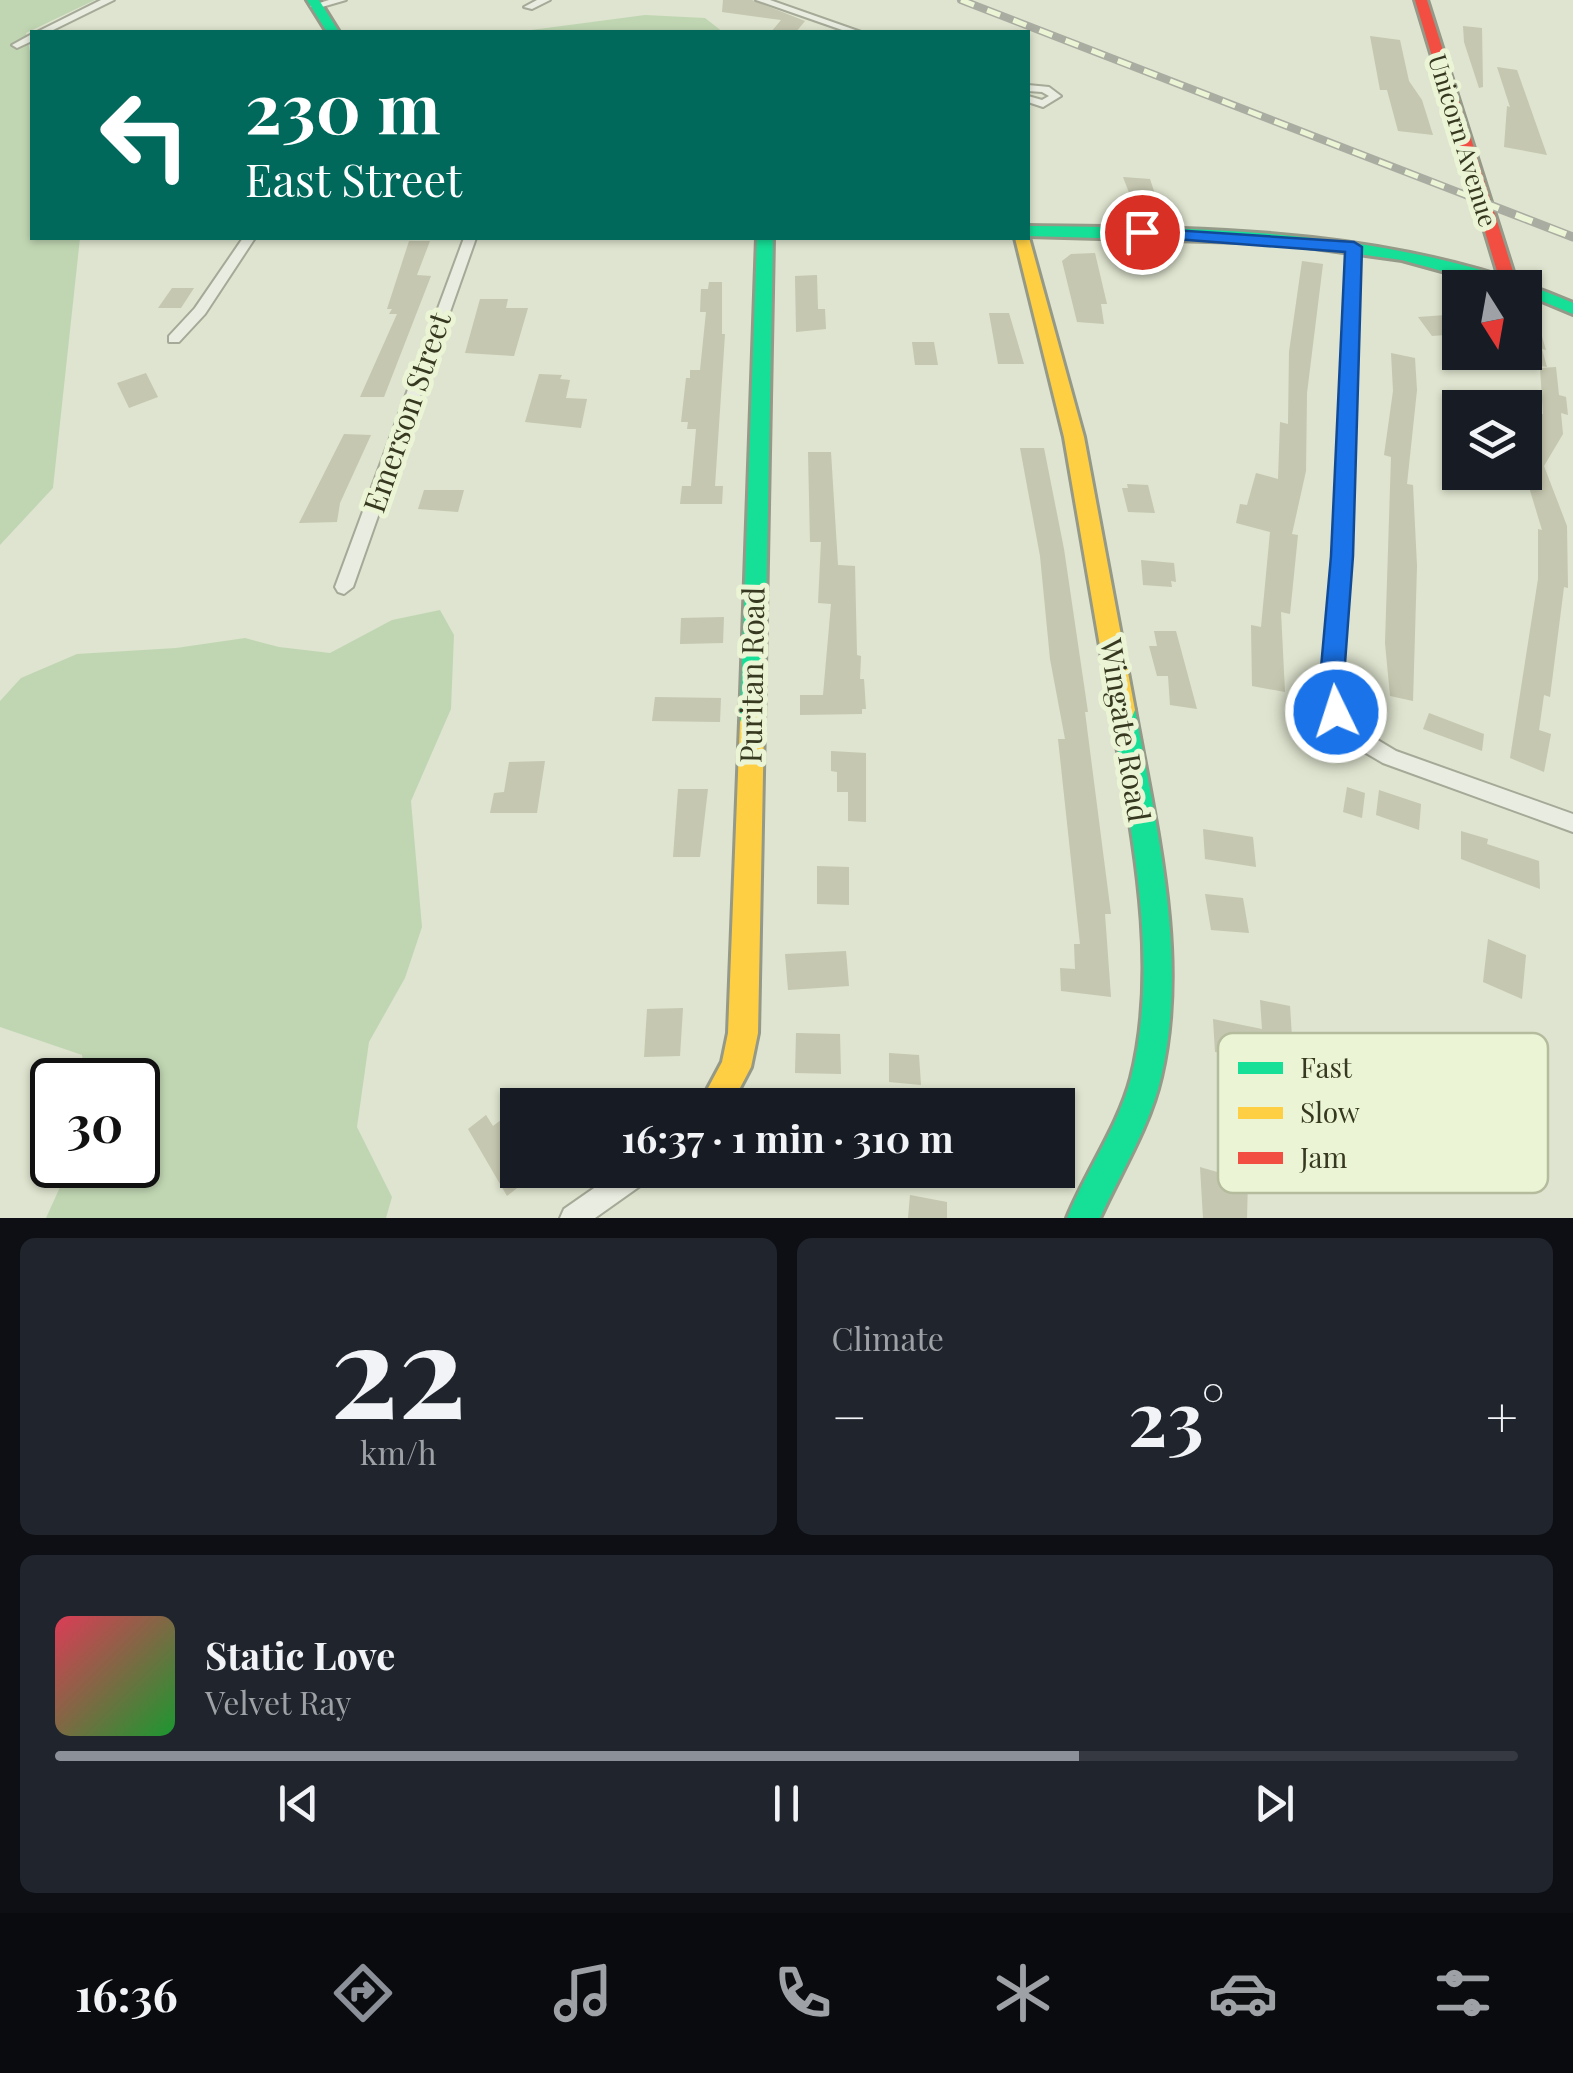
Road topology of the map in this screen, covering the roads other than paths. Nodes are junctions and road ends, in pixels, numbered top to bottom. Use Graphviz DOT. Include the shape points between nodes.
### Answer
graph roads {
  1 [pos="109,0"];
  2 [pos="341,0"];
  3 [pos="545,0"];
  4 [pos="760,0"];
  5 [pos="1421,0"];
  6 [pos="314,3"];
  7 [pos="529,7"];
  8 [pos="46,30"];
  9 [pos="332,30"];
  10 [pos="846,30"];
  11 [pos="30,38"];
  12 [pos="17,45"];
  13 [pos="1030,88"];
  14 [pos="1030,100"];
  15 [pos="1030,234"];
  16 [pos="249,240"];
  17 [pos="469,240"];
  18 [pos="765,240"];
  19 [pos="1026,240"];
  20 [pos="1354,247"];
  21 [pos="1469,270"];
  22 [pos="1514,270"];
  23 [pos="1542,296"];
  24 [pos="1573,309"];
  25 [pos="174,339"];
  26 [pos="344,587"];
  27 [pos="1573,823"];
  28 [pos="724,1088"];
  29 [pos="616,1188"];
  30 [pos="574,1218"];
  31 [pos="1083,1218"];
  1 -- 8 [label="street"];
  2 -- 6 [label="street"];
  3 -- 7 [label="street"];
  4 -- 10 [label="street"];
  5 -- 22 [label="street, Unicorn Avenue"];
  6 -- 9 [label="street"];
  11 -- 12 [label="street"];
  13 -- 14 [label="street" via="1056,96 1043,104"];
  15 -- 20 [label="street" via="1168,233"];
  16 -- 25 [label="street"];
  17 -- 26 [label="street, Emerson Street"];
  18 -- 28 [label="street, Puritan Road" via="742,1033"];
  19 -- 31 [label="street, Wingate Road" via="1074,437 1109,624 1142,828 1154,963 1146,1079"];
  20 -- 21 [label="street"];
  20 -- 27 [label="street" via="1331,690 1336,712 1347,731 1379,752"];
  23 -- 24 [label="street"];
  29 -- 30 [label="street"];
}
